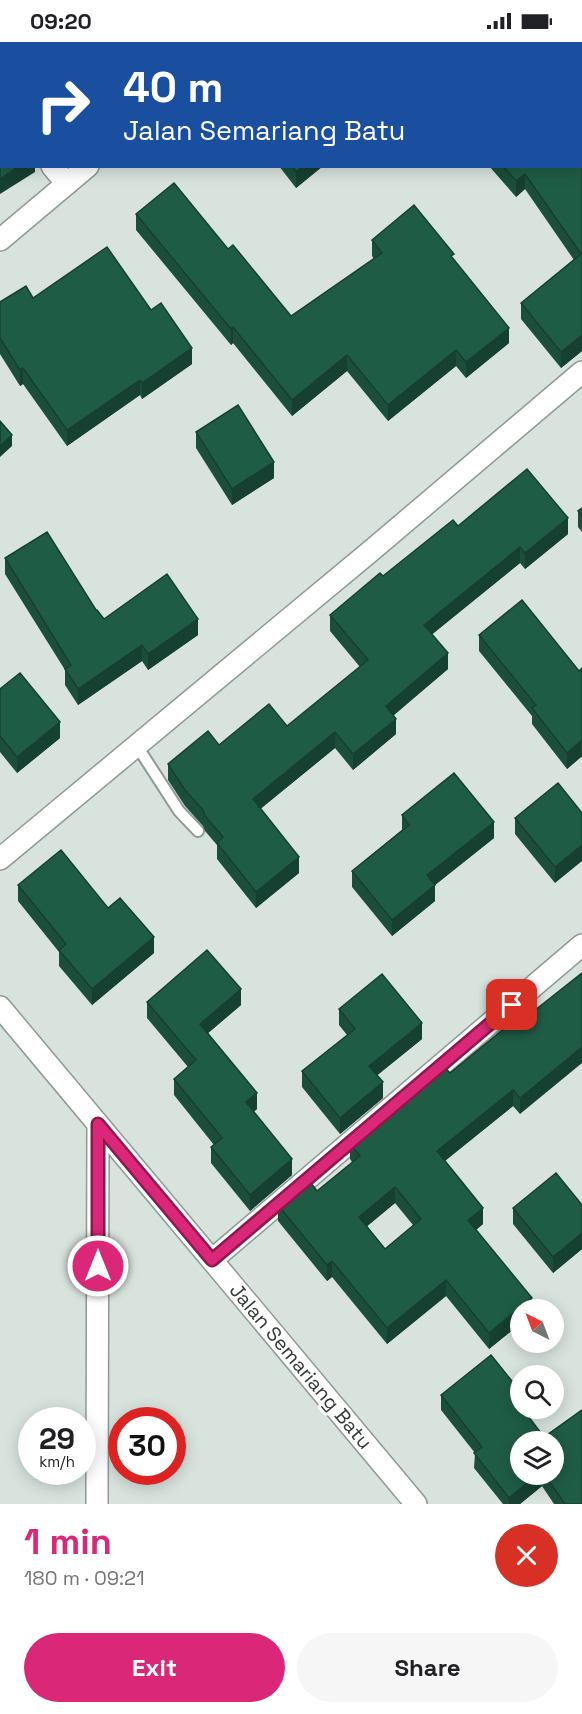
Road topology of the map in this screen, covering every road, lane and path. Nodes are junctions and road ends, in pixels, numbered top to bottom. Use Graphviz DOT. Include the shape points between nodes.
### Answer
graph roads {
  1 [pos="54,168"];
  2 [pos="86,168"];
  3 [pos="67,184"];
  4 [pos="0,240"];
  5 [pos="582,372"];
  6 [pos="137,746"];
  7 [pos="198,831"];
  8 [pos="0,859"];
  9 [pos="582,945"];
  10 [pos="0,1007"];
  11 [pos="98,1124"];
  12 [pos="212,1260"];
  13 [pos="97,1504"];
  14 [pos="416,1504"];
  1 -- 3 [label="street"];
  2 -- 3 [label="street"];
  3 -- 4 [label="street"];
  5 -- 6 [label="street"];
  6 -- 7 [label="lane" via="179,811"];
  6 -- 8 [label="street"];
  9 -- 12 [label="street"];
  10 -- 11 [label="street, Jalan Semariang Batu"];
  11 -- 12 [label="street, Jalan Semariang Batu"];
  11 -- 13 [label="street"];
  12 -- 14 [label="street, Jalan Semariang Batu"];
}
